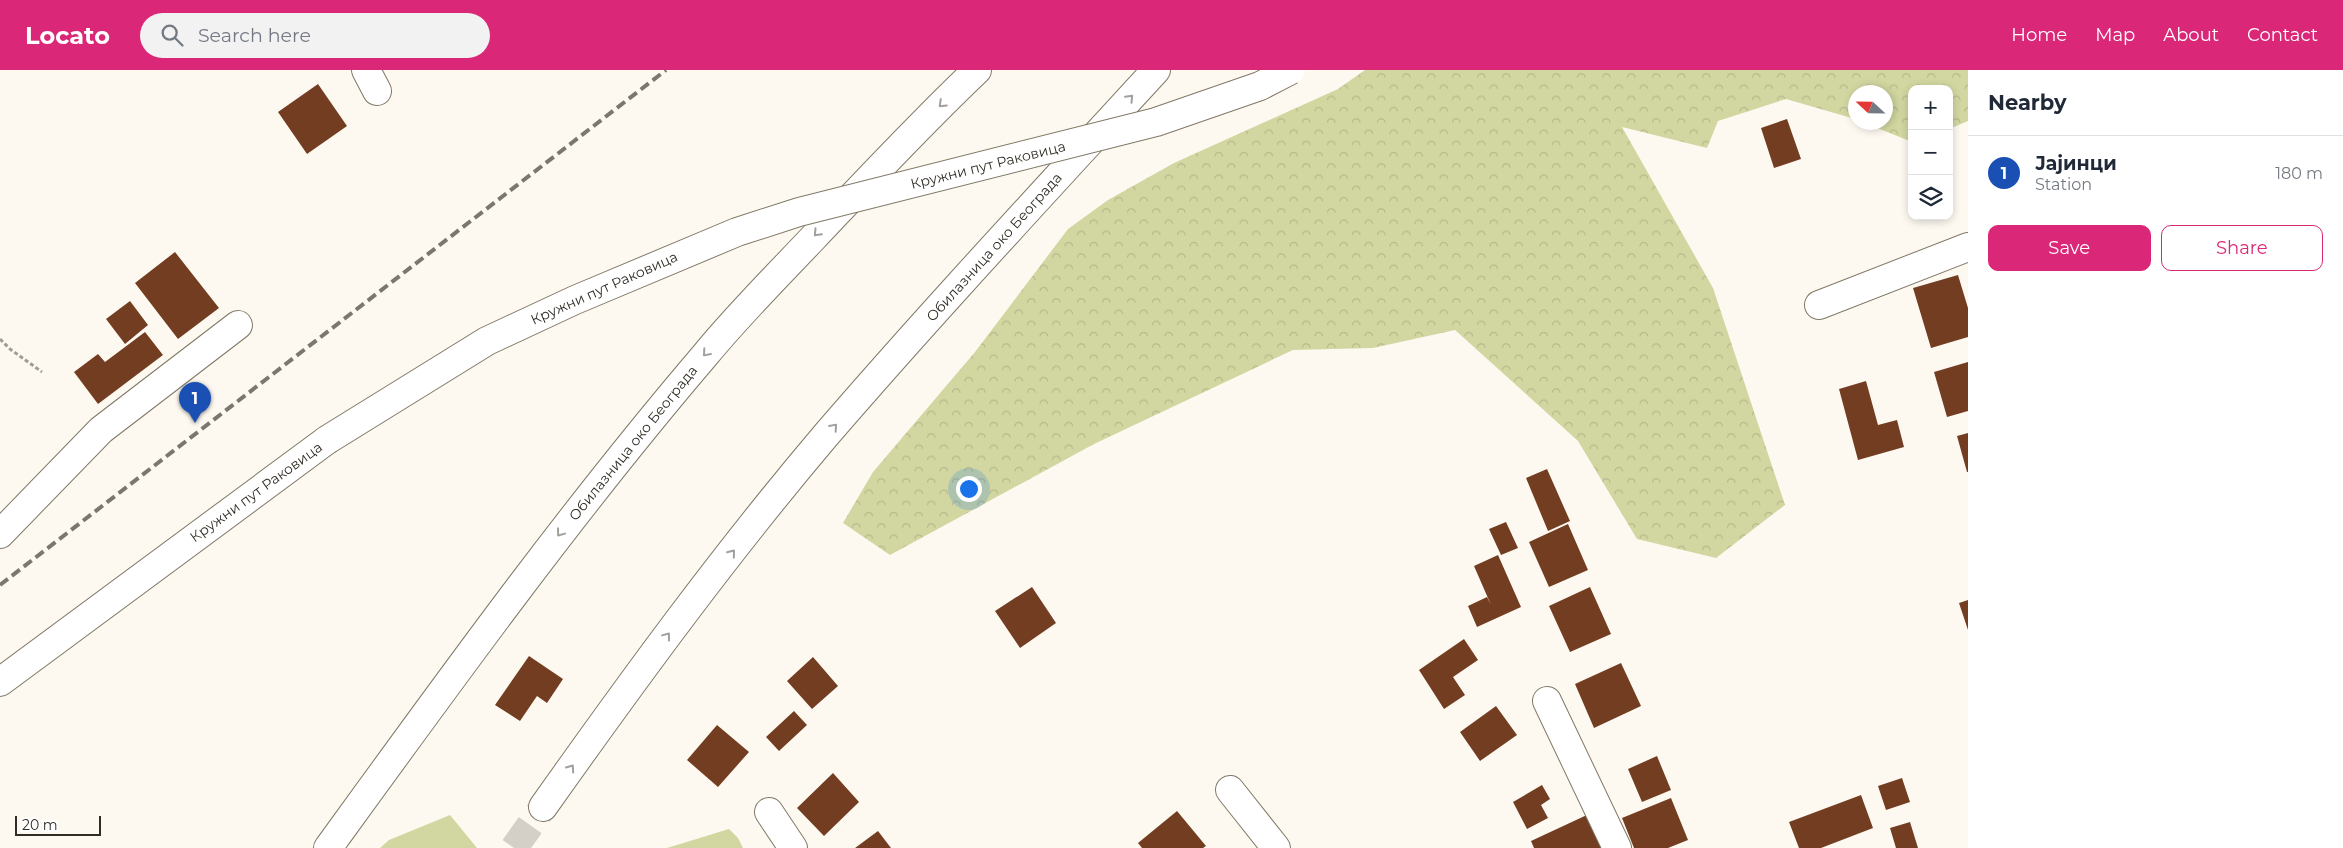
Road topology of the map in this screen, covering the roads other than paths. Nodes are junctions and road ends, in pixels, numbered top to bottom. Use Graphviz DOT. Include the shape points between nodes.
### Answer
graph roads {
  1 [pos="977,70"];
  2 [pos="1156,70"];
  3 [pos="1292,70"];
  4 [pos="1968,247"];
  5 [pos="1819,305"];
  6 [pos="238,325"];
  7 [pos="0,534"];
  8 [pos="0,682"];
  9 [pos="1547,701"];
  10 [pos="1230,790"];
  11 [pos="543,807"];
  12 [pos="769,812"];
  13 [pos="328,848"];
  14 [pos="793,848"];
  15 [pos="1276,848"];
  16 [pos="1617,848"];
  1 -- 13 [label="main road, Обилазница око Београда, one-way" via="789,262 678,387 494,620"];
  11 -- 2 [label="main road, Обилазница око Београда, one-way" via="701,591 825,436"];
  3 -- 8 [label="main road, Кружни пут Раковица, bridge" via="1260,86 1156,122 799,212 737,232 628,276 487,341 327,440"];
  4 -- 5 [label="main road"];
  6 -- 7 [label="main road" via="101,430"];
  9 -- 16 [label="main road"];
  10 -- 15 [label="main road"];
  12 -- 14 [label="main road"];
}
